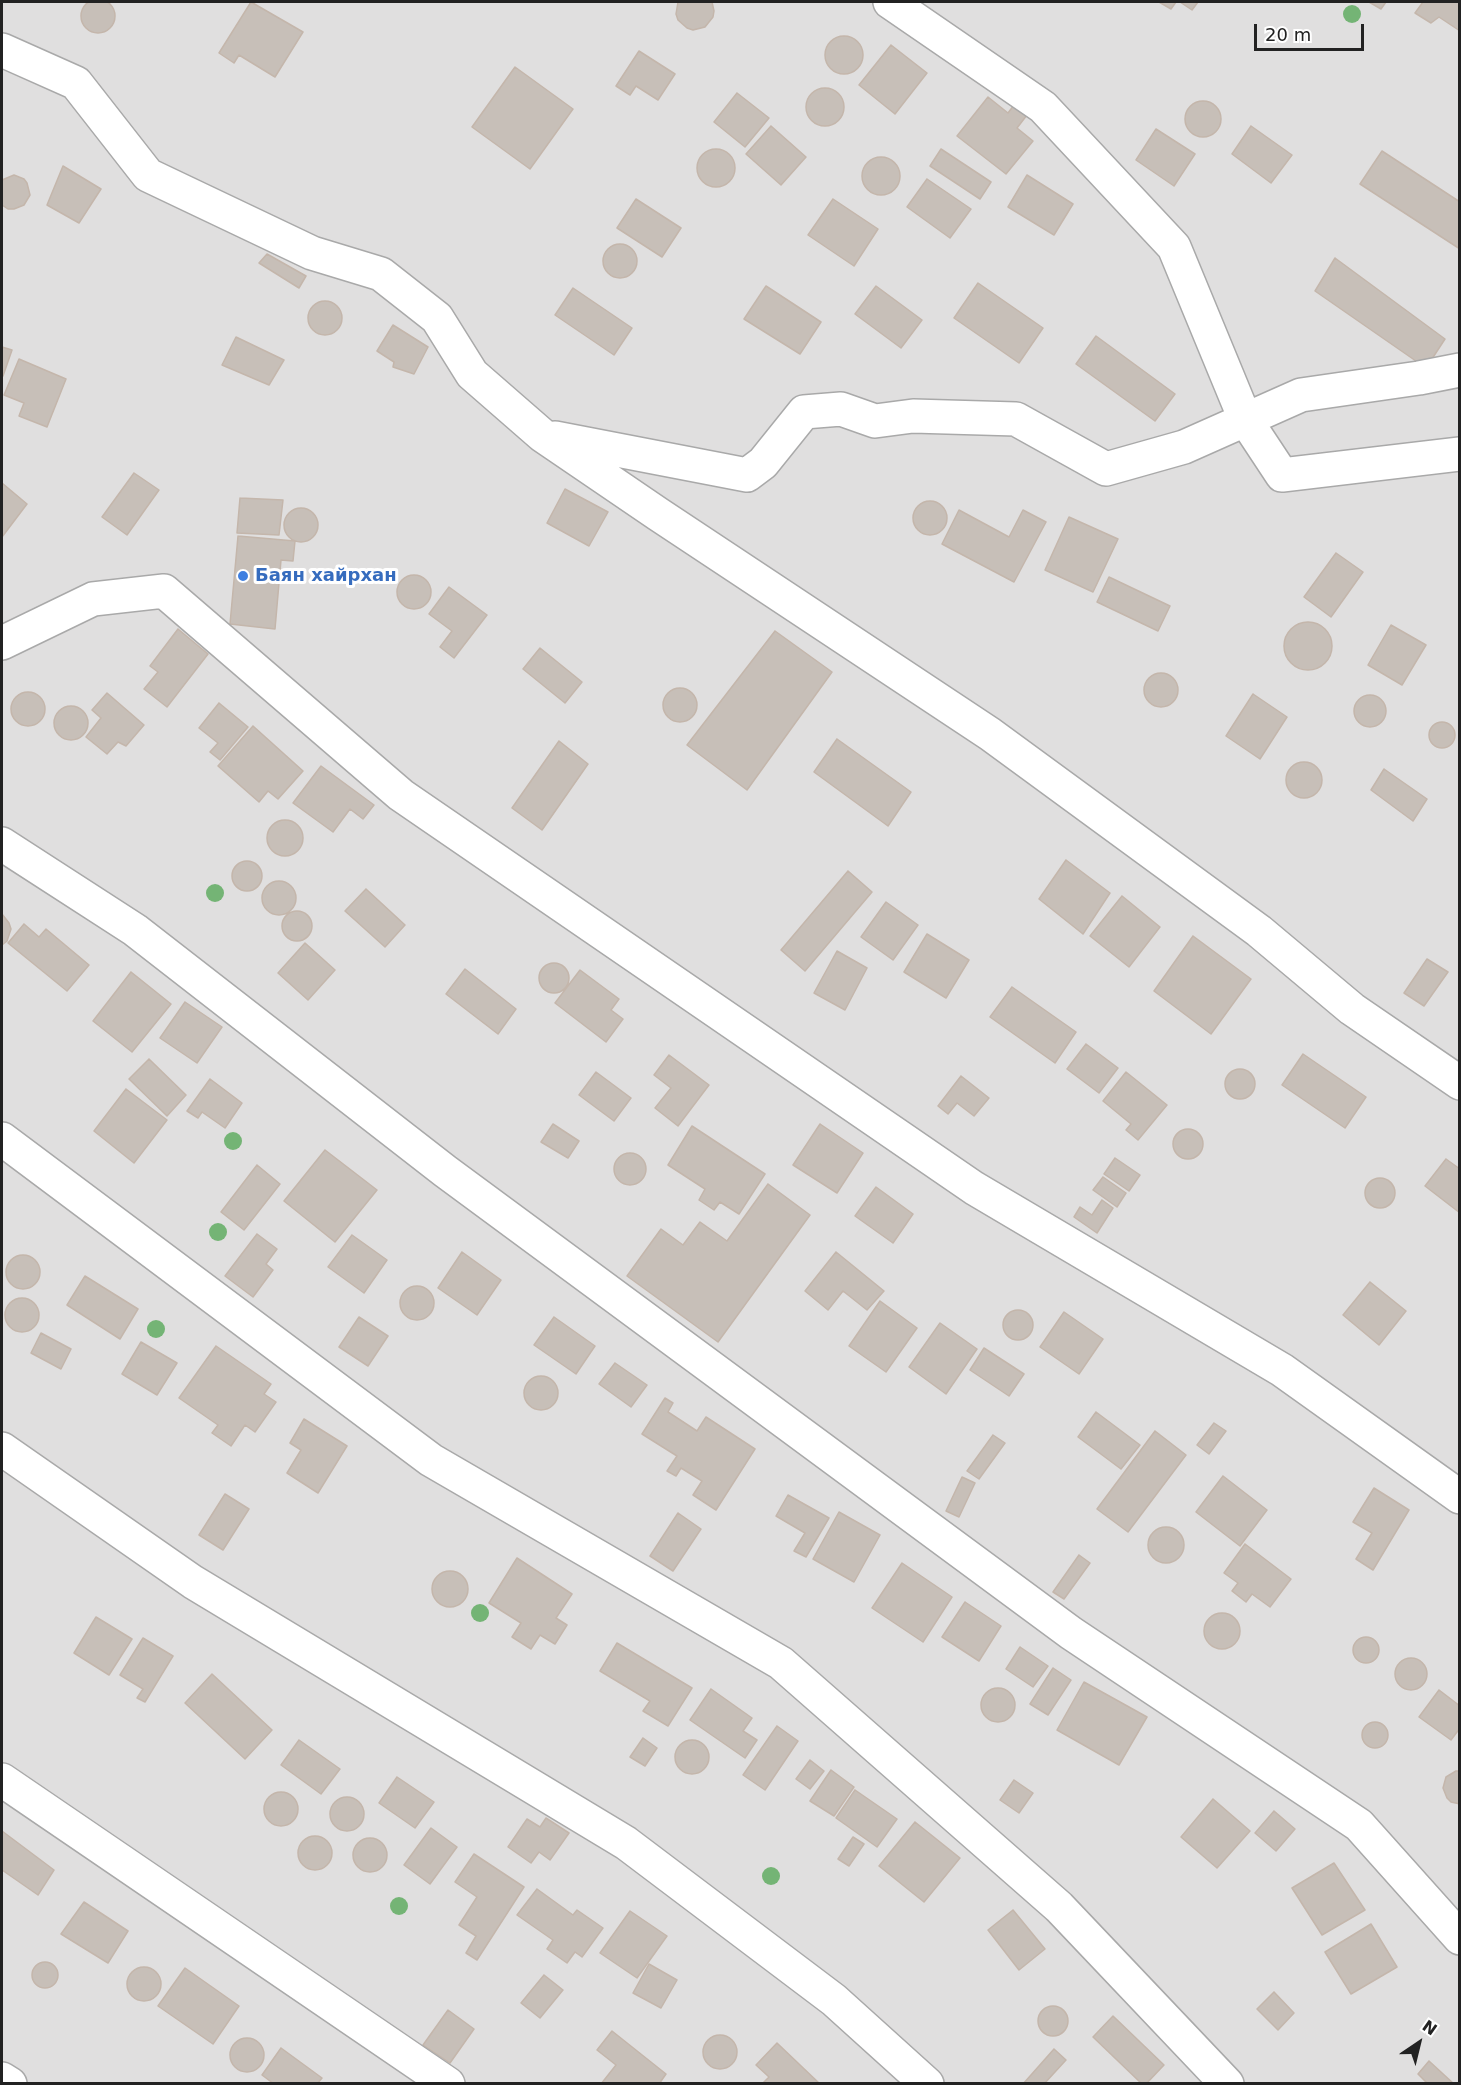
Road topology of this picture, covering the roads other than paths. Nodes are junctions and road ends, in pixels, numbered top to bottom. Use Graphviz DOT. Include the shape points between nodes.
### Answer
graph roads {
  1 [pos="890,2"];
  2 [pos="2,50"];
  3 [pos="1460,370"];
  4 [pos="1245,419"];
  5 [pos="542,435"];
  6 [pos="1460,454"];
  7 [pos="2,642"];
  8 [pos="2,844"];
  9 [pos="1460,1083"];
  10 [pos="2,1139"];
  11 [pos="2,1449"];
  12 [pos="1460,1497"];
  13 [pos="2,1780"];
  14 [pos="1460,1938"];
  15 [pos="2,2079"];
  16 [pos="10,2084"];
  17 [pos="448,2084"];
  18 [pos="927,2084"];
  19 [pos="1227,2084"];
  1 -- 4 [label="street" via="1043,107 1174,247"];
  2 -- 5 [label="street" via="76,83 148,175 312,253 381,274 437,318 472,374"];
  3 -- 4 [label="street" via="1301,394"];
  4 -- 5 [label="street" via="1184,447 1106,469 1016,419 914,416 875,421 841,409 804,412 763,463 747,475"];
  4 -- 6 [label="street" via="1282,475"];
  5 -- 9 [label="street" via="990,734 1259,931 1352,1010"];
  7 -- 12 [label="street" via="93,599 164,591 401,795 974,1188 1282,1370"];
  8 -- 14 [label="street" via="135,930 445,1171 1071,1633 1359,1825"];
  10 -- 19 [label="street" via="430,1460 781,1663 1059,1907"];
  11 -- 18 [label="street" via="193,1582 626,1843 834,2000"];
  13 -- 17 [label="street"];
  15 -- 16 [label="street"];
}
